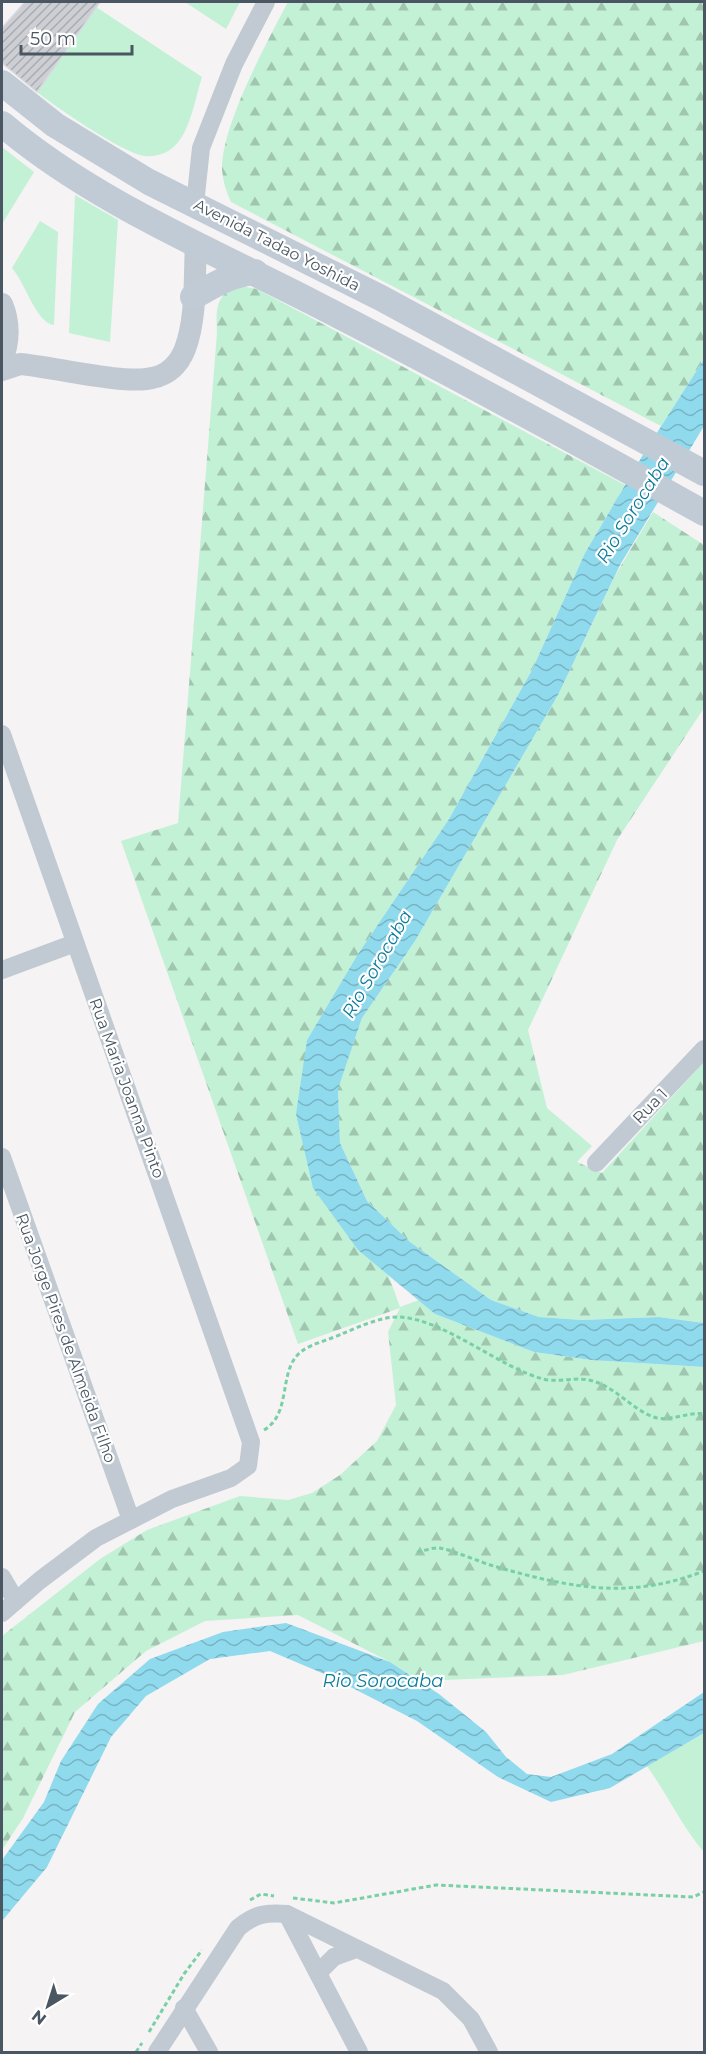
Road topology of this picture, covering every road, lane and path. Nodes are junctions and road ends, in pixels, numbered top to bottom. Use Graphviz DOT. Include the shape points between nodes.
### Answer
graph roads {
  1 [pos="266,2"];
  2 [pos="2,83"];
  3 [pos="2,124"];
  4 [pos="195,204"];
  5 [pos="196,244"];
  6 [pos="255,272"];
  7 [pos="193,297"];
  8 [pos="2,304"];
  9 [pos="2,361"];
  10 [pos="2,370"];
  11 [pos="705,473"];
  12 [pos="705,513"];
  13 [pos="2,734"];
  14 [pos="75,943"];
  15 [pos="2,970"];
  16 [pos="705,1049"];
  17 [pos="2,1157"];
  18 [pos="596,1163"];
  19 [pos="705,1414"];
  20 [pos="257,1436"];
  21 [pos="131,1520"];
  22 [pos="417,1552"];
  23 [pos="705,1571"];
  24 [pos="2,1577"];
  25 [pos="16,1601"];
  26 [pos="2,1613"];
  27 [pos="705,1892"];
  28 [pos="242,1905"];
  29 [pos="288,1914"];
  30 [pos="205,1947"];
  31 [pos="356,1949"];
  32 [pos="318,1973"];
  33 [pos="184,2008"];
  34 [pos="148,2033"];
  35 [pos="150,2048"];
  36 [pos="136,2052"];
  37 [pos="209,2052"];
  38 [pos="359,2052"];
  39 [pos="489,2052"];
  1 -- 4 [label="street" via="234,63 201,148"];
  2 -- 4 [label="main road, Avenida Tadao Yoshida" via="55,125 149,182"];
  3 -- 5 [label="main road" via="112,201"];
  4 -- 5 [label="main road"];
  4 -- 11 [label="main road, Avenida Tadao Yoshida" via="381,298"];
  5 -- 6 [label="main road"];
  5 -- 7 [label="street"];
  6 -- 7 [label="main road" via="221,280"];
  6 -- 12 [label="main road"];
  7 -- 10 [label="street" via="186,347 163,375 139,380 20,364"];
  8 -- 9 [label="street" via="8,338"];
  13 -- 14 [label="street, Rua Maria Joanna Pinto"];
  14 -- 15 [label="street"];
  14 -- 20 [label="street, Rua Maria Joanna Pinto" via="233,1386"];
  16 -- 18 [label="street, Rua 1"];
  17 -- 21 [label="street, Rua Jorge Pires de Almeida Filho"];
  19 -- 20 [label="path" via="663,1420 592,1380 544,1379 449,1334 400,1317 371,1322 301,1351 291,1368 278,1417"];
  20 -- 21 [label="street" via="248,1466 231,1478 172,1499"];
  21 -- 25 [label="street" via="96,1538"];
  22 -- 23 [label="path" via="438,1548 538,1579 590,1589 678,1581"];
  24 -- 25 [label="street"];
  25 -- 26 [label="street"];
  27 -- 28 [label="path" via="693,1897 436,1885 334,1903 261,1894"];
  29 -- 31 [label="street"];
  29 -- 32 [label="street"];
  29 -- 33 [label="street" via="268,1912 252,1917 238,1928"];
  30 -- 34 [label="path"];
  31 -- 32 [label="street" via="334,1957"];
  31 -- 39 [label="street" via="443,1991 471,2019"];
  32 -- 38 [label="street"];
  33 -- 35 [label="street"];
  33 -- 37 [label="street"];
  35 -- 36 [label="path"];
}
